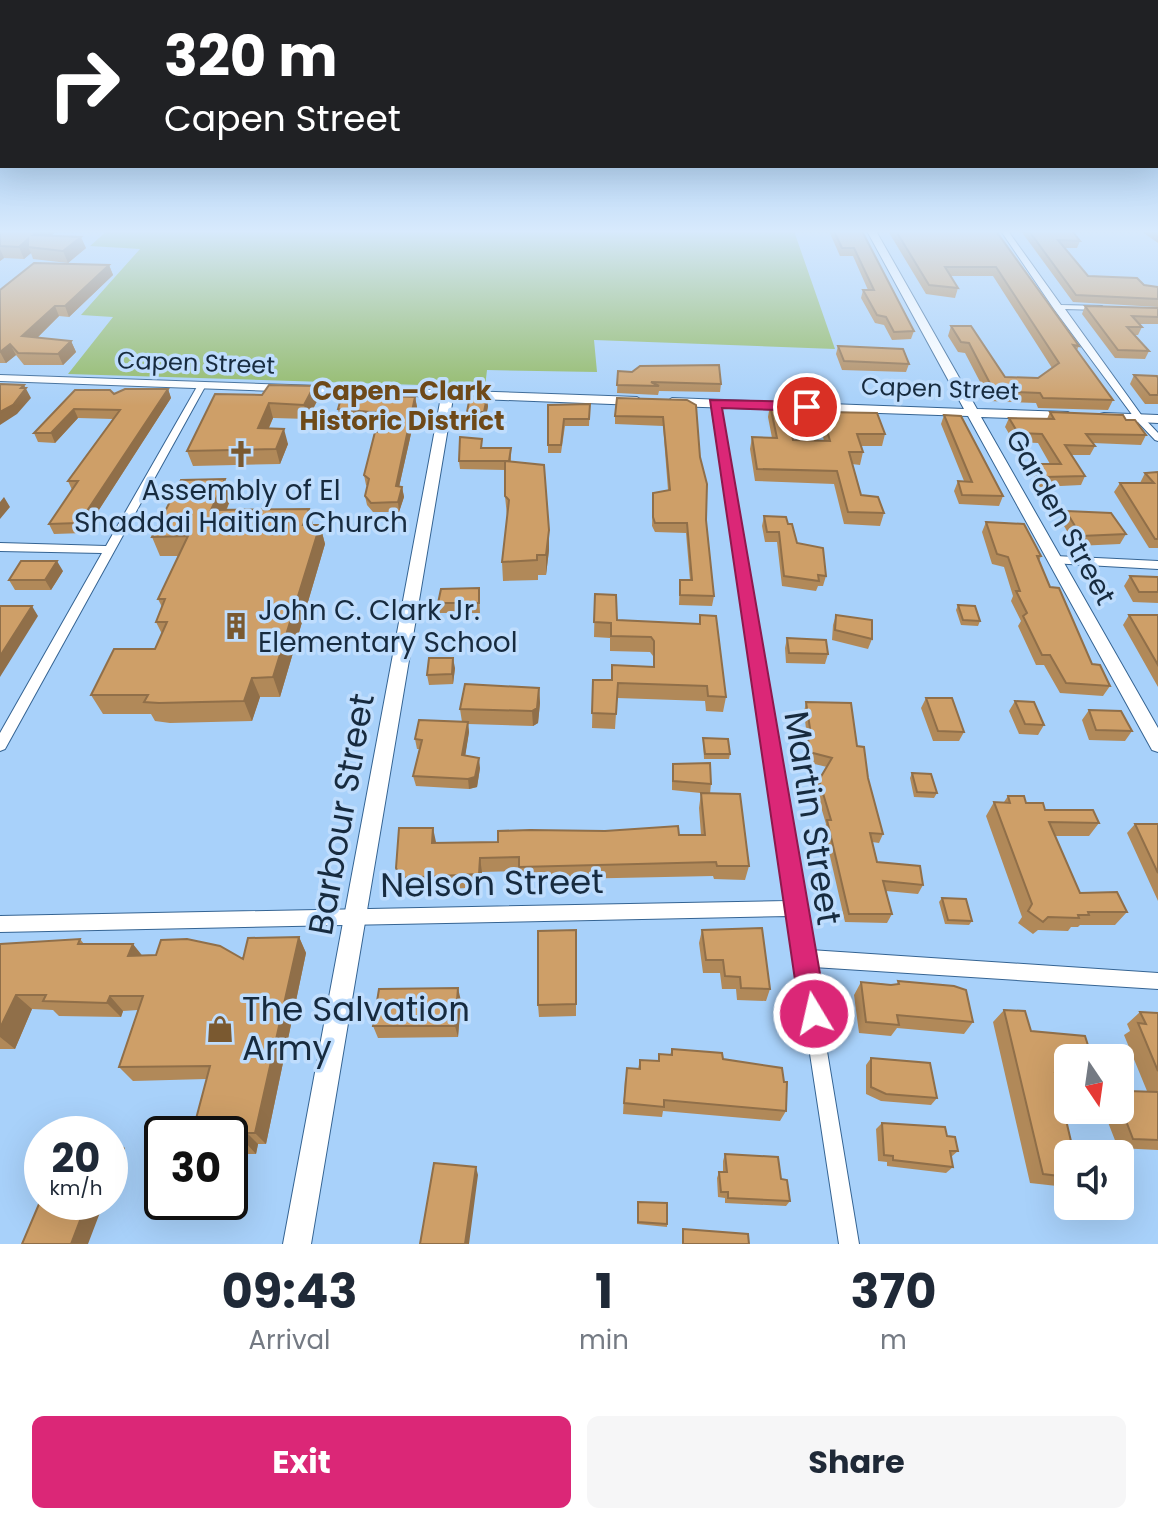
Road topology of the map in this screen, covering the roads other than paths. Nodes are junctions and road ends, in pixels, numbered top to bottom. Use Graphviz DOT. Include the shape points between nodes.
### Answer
graph roads {
  1 [pos="904,289"];
  2 [pos="1044,289"];
  3 [pos="1057,307"];
  4 [pos="1111,308"];
  5 [pos="0,378"];
  6 [pos="202,385"];
  7 [pos="448,394"];
  8 [pos="715,403"];
  9 [pos="973,412"];
  10 [pos="1078,416"];
  11 [pos="1093,417"];
  12 [pos="1139,418"];
  13 [pos="1158,419"];
  14 [pos="1158,438"];
  15 [pos="0,547"];
  16 [pos="111,550"];
  17 [pos="1055,560"];
  18 [pos="1158,565"];
  19 [pos="0,745"];
  20 [pos="1158,745"];
  21 [pos="794,908"];
  22 [pos="355,916"];
  23 [pos="0,924"];
  24 [pos="805,958"];
  25 [pos="1158,981"];
  26 [pos="297,1244"];
  27 [pos="849,1244"];
  1 -- 9 [label="street, Garden Street"];
  2 -- 3 [label="street"];
  3 -- 4 [label="street"];
  3 -- 12 [label="street"];
  5 -- 6 [label="street, Capen Street"];
  6 -- 7 [label="street, Capen Street"];
  6 -- 16 [label="street"];
  7 -- 8 [label="street, Capen Street"];
  7 -- 22 [label="street, Barbour Street"];
  8 -- 9 [label="street, Capen Street"];
  8 -- 21 [label="street, Martin Street"];
  9 -- 10 [label="street, Capen Street"];
  9 -- 17 [label="street, Garden Street"];
  11 -- 12 [label="street"];
  12 -- 13 [label="street"];
  12 -- 14 [label="street"];
  15 -- 16 [label="street"];
  16 -- 19 [label="street"];
  17 -- 18 [label="street"];
  17 -- 20 [label="street, Garden Street"];
  21 -- 22 [label="street, Nelson Street"];
  21 -- 24 [label="street, Martin Street"];
  22 -- 23 [label="street, Nelson Street"];
  22 -- 26 [label="street, Barbour Street"];
  24 -- 25 [label="street"];
  24 -- 27 [label="street, Martin Street"];
}
